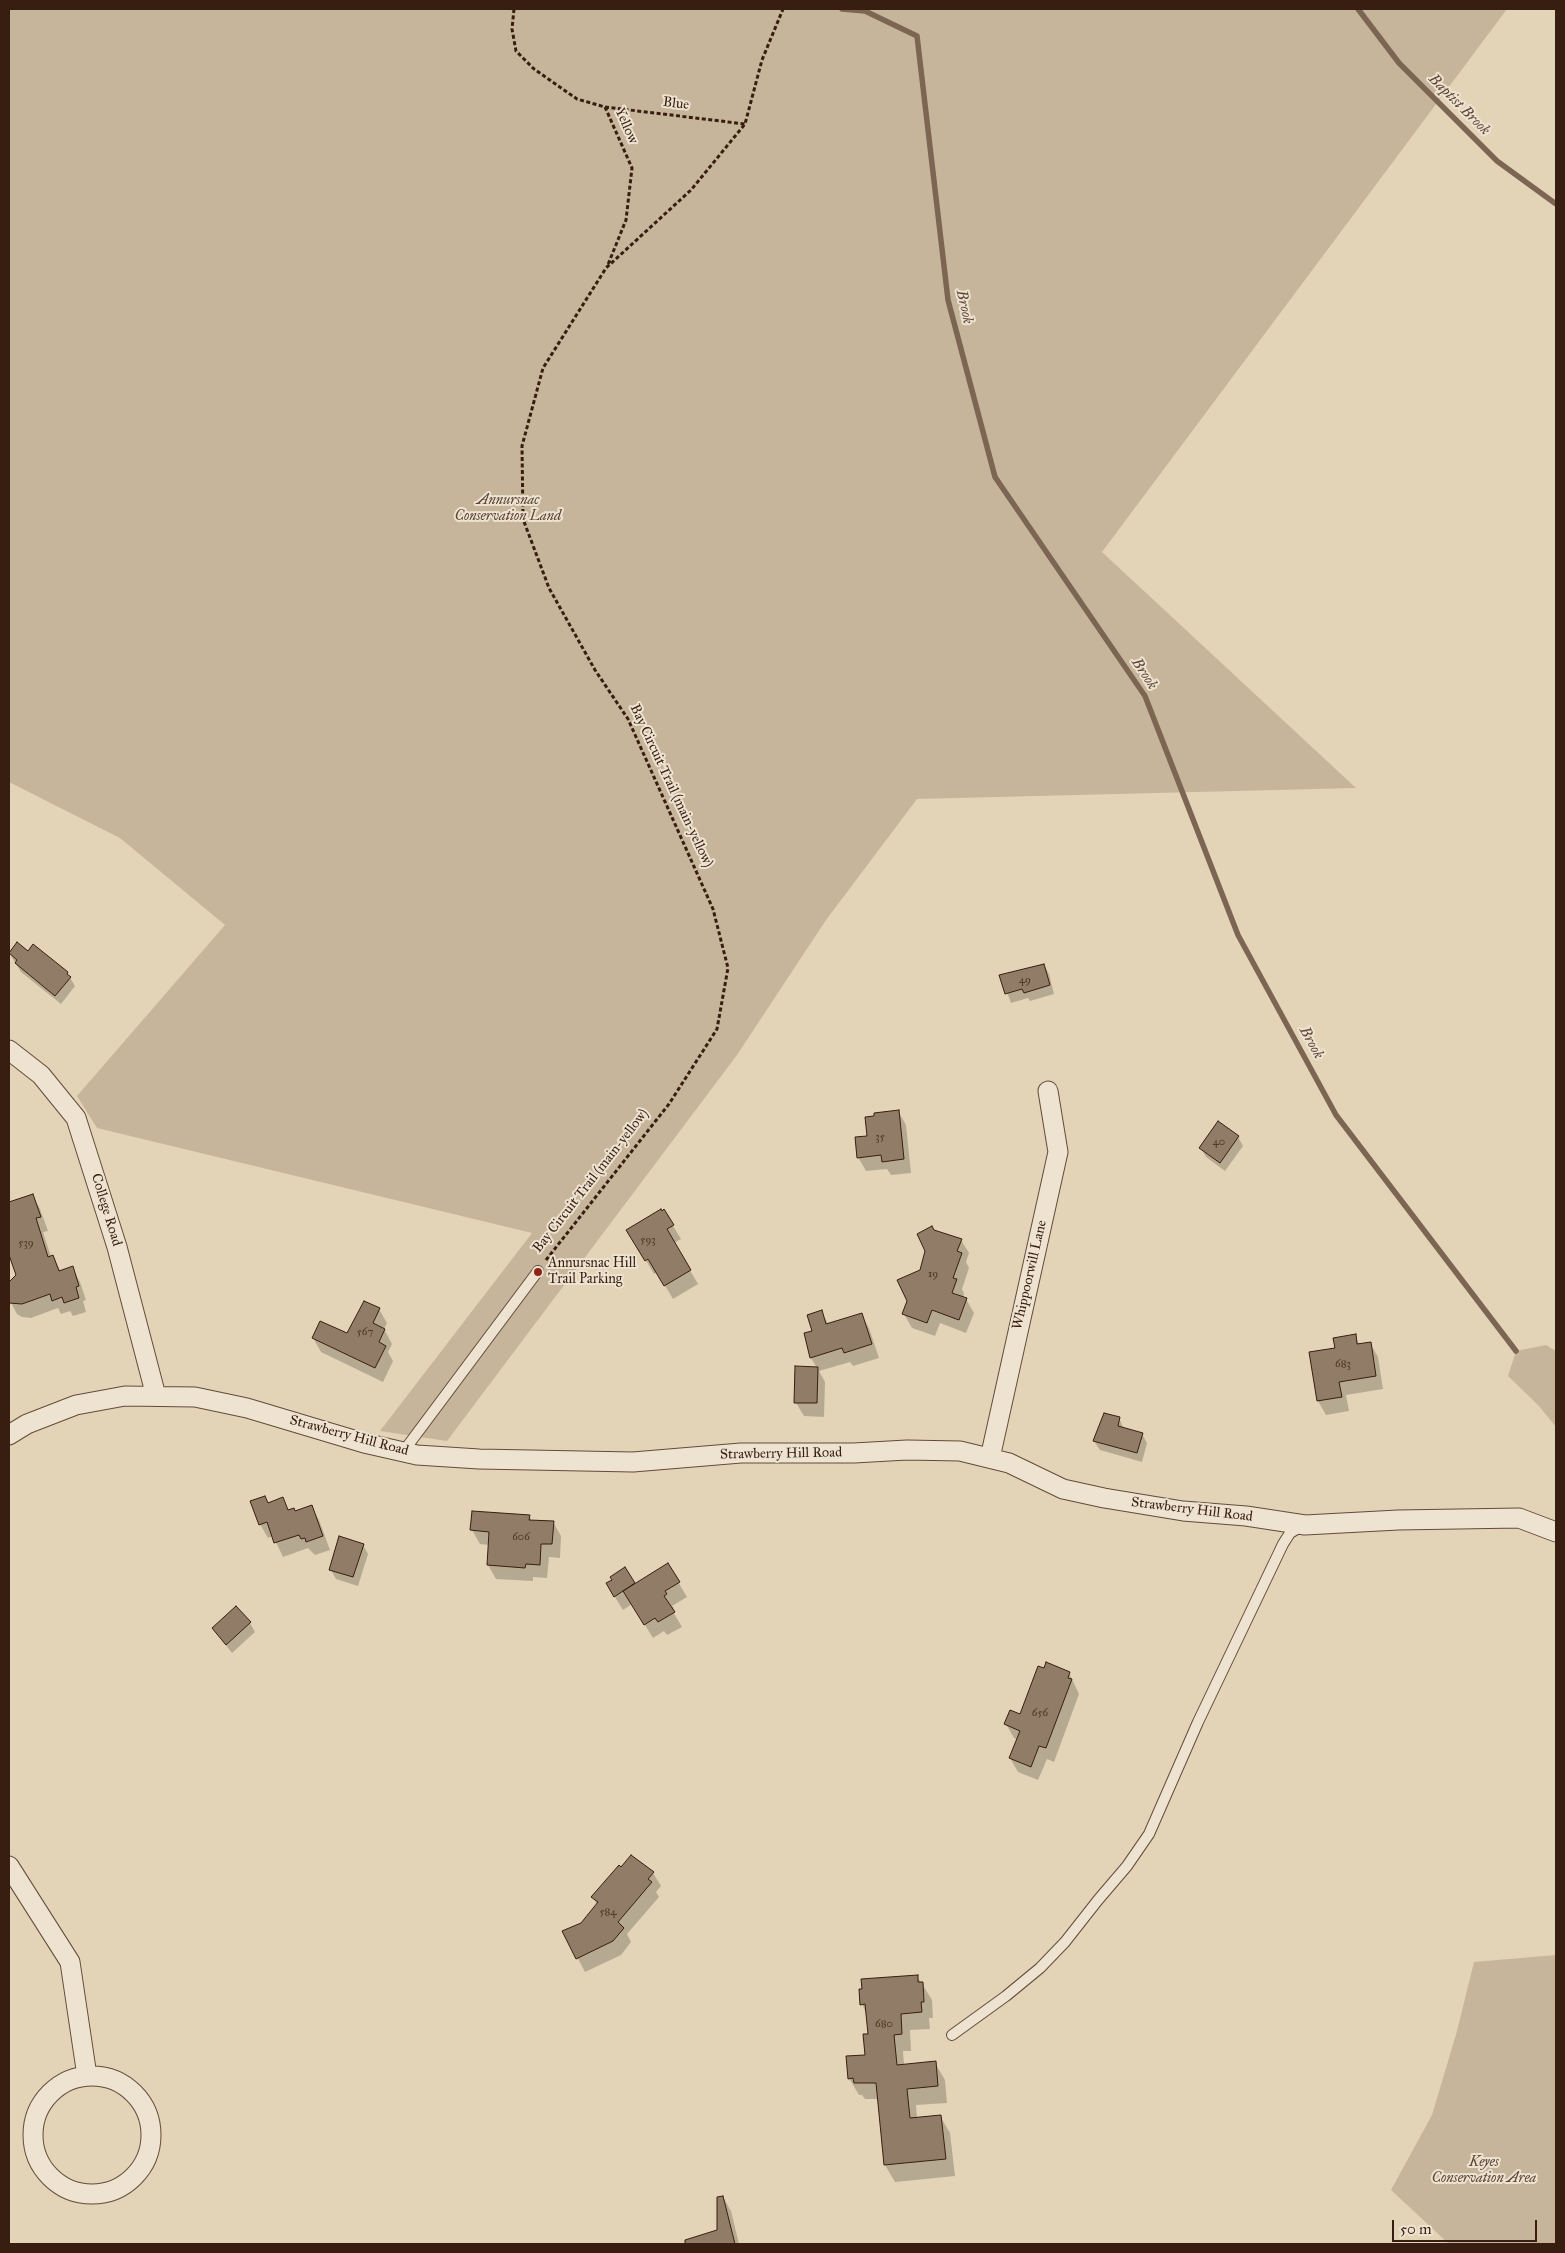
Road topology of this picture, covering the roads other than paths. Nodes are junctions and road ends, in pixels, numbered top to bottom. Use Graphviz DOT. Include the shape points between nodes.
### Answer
graph roads {
  1 [pos="9,1050"];
  2 [pos="1048,1091"];
  3 [pos="538,1271"];
  4 [pos="156,1396"];
  5 [pos="9,1435"];
  6 [pos="403,1452"];
  7 [pos="990,1458"];
  8 [pos="1305,1525"];
  9 [pos="1556,1532"];
  10 [pos="9,1866"];
  11 [pos="952,2035"];
  12 [pos="87,2076"];
  1 -- 4 [label="street, College Road" via="41,1075 76,1118 117,1246"];
  2 -- 7 [label="street, Whippoorwill Lane" via="1058,1152"];
  3 -- 6 [label="lane, Bay Circuit Trail (main-yellow)"];
  4 -- 5 [label="street, Strawberry Hill Road" via="125,1396 76,1405 27,1424"];
  4 -- 6 [label="street, Strawberry Hill Road" via="195,1396"];
  6 -- 7 [label="street, Strawberry Hill Road" via="479,1459 634,1462 741,1453 908,1450 960,1451"];
  7 -- 8 [label="street, Strawberry Hill Road" via="1010,1463 1063,1489 1104,1498"];
  8 -- 9 [label="street, Strawberry Hill Road" via="1519,1518"];
  8 -- 11 [label="lane" via="1290,1533 1283,1544 1149,1834 1127,1866 1040,1968"];
  10 -- 12 [label="street" via="70,1962"];
  12 -- 12 [label="street" via="108,2078 128,2088 142,2104 150,2125 150,2147 135,2176 118,2189 97,2195 76,2193 56,2183 41,2167 32,2136 36,2114 48,2095 65,2082"];
}
